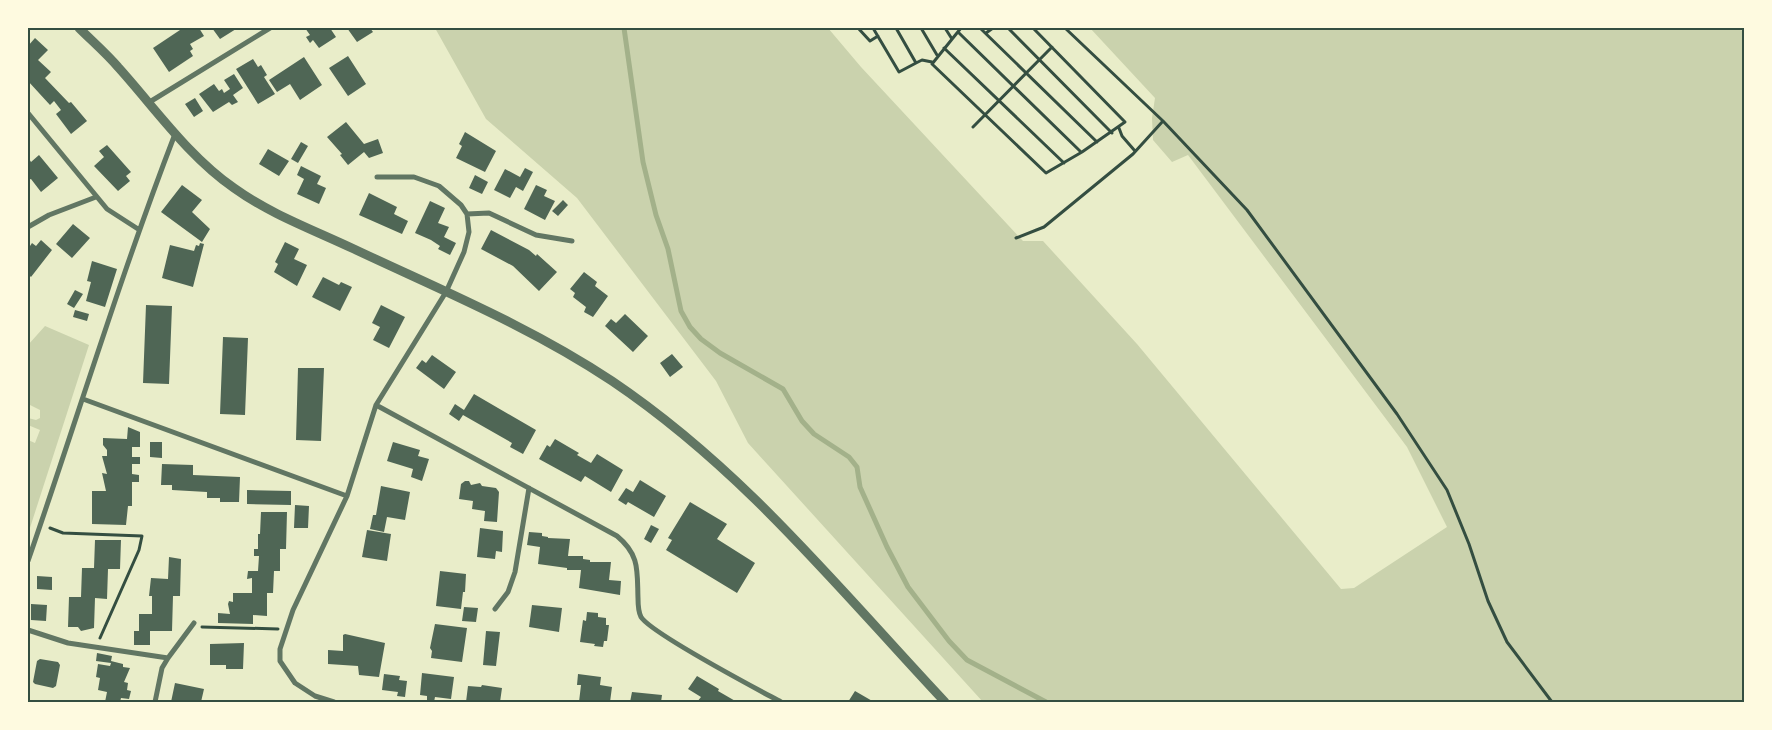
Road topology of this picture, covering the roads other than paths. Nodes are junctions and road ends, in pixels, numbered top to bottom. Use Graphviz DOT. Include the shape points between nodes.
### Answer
graph roads {
  1 [pos="79,28"];
  2 [pos="270,28"];
  3 [pos="148,103"];
  4 [pos="28,114"];
  5 [pos="176,134"];
  6 [pos="377,176"];
  7 [pos="96,197"];
  8 [pos="466,214"];
  9 [pos="28,227"];
  10 [pos="138,229"];
  11 [pos="572,241"];
  12 [pos="446,292"];
  13 [pos="83,399"];
  14 [pos="376,405"];
  15 [pos="529,488"];
  16 [pos="347,496"];
  17 [pos="28,561"];
  18 [pos="495,609"];
  19 [pos="193,625"];
  20 [pos="28,630"];
  21 [pos="168,658"];
  22 [pos="155,702"];
  23 [pos="334,702"];
  24 [pos="781,702"];
  25 [pos="945,702"];
  1 -- 3 [label="street"];
  2 -- 3 [label="street"];
  3 -- 5 [label="street"];
  4 -- 7 [label="street"];
  5 -- 10 [label="street"];
  5 -- 12 [label="street" via="220,178 252,199"];
  6 -- 8 [label="street" via="426,180 448,192 462,205"];
  7 -- 9 [label="street" via="49,215"];
  7 -- 10 [label="street" via="112,214"];
  8 -- 11 [label="street" via="488,213 536,235"];
  8 -- 12 [label="street" via="467,242"];
  10 -- 13 [label="street"];
  12 -- 14 [label="street"];
  12 -- 25 [label="street" via="566,352 682,432 755,497"];
  13 -- 16 [label="street"];
  13 -- 17 [label="street"];
  14 -- 15 [label="street"];
  14 -- 16 [label="street"];
  15 -- 18 [label="street" via="514,578"];
  15 -- 24 [label="street" via="617,536 628,546 636,559 639,612 646,622"];
  16 -- 23 [label="street" via="293,610 280,649 280,661 295,683 315,696"];
  19 -- 21 [label="street"];
  20 -- 21 [label="street" via="68,642"];
  21 -- 22 [label="street" via="162,668"];
}
